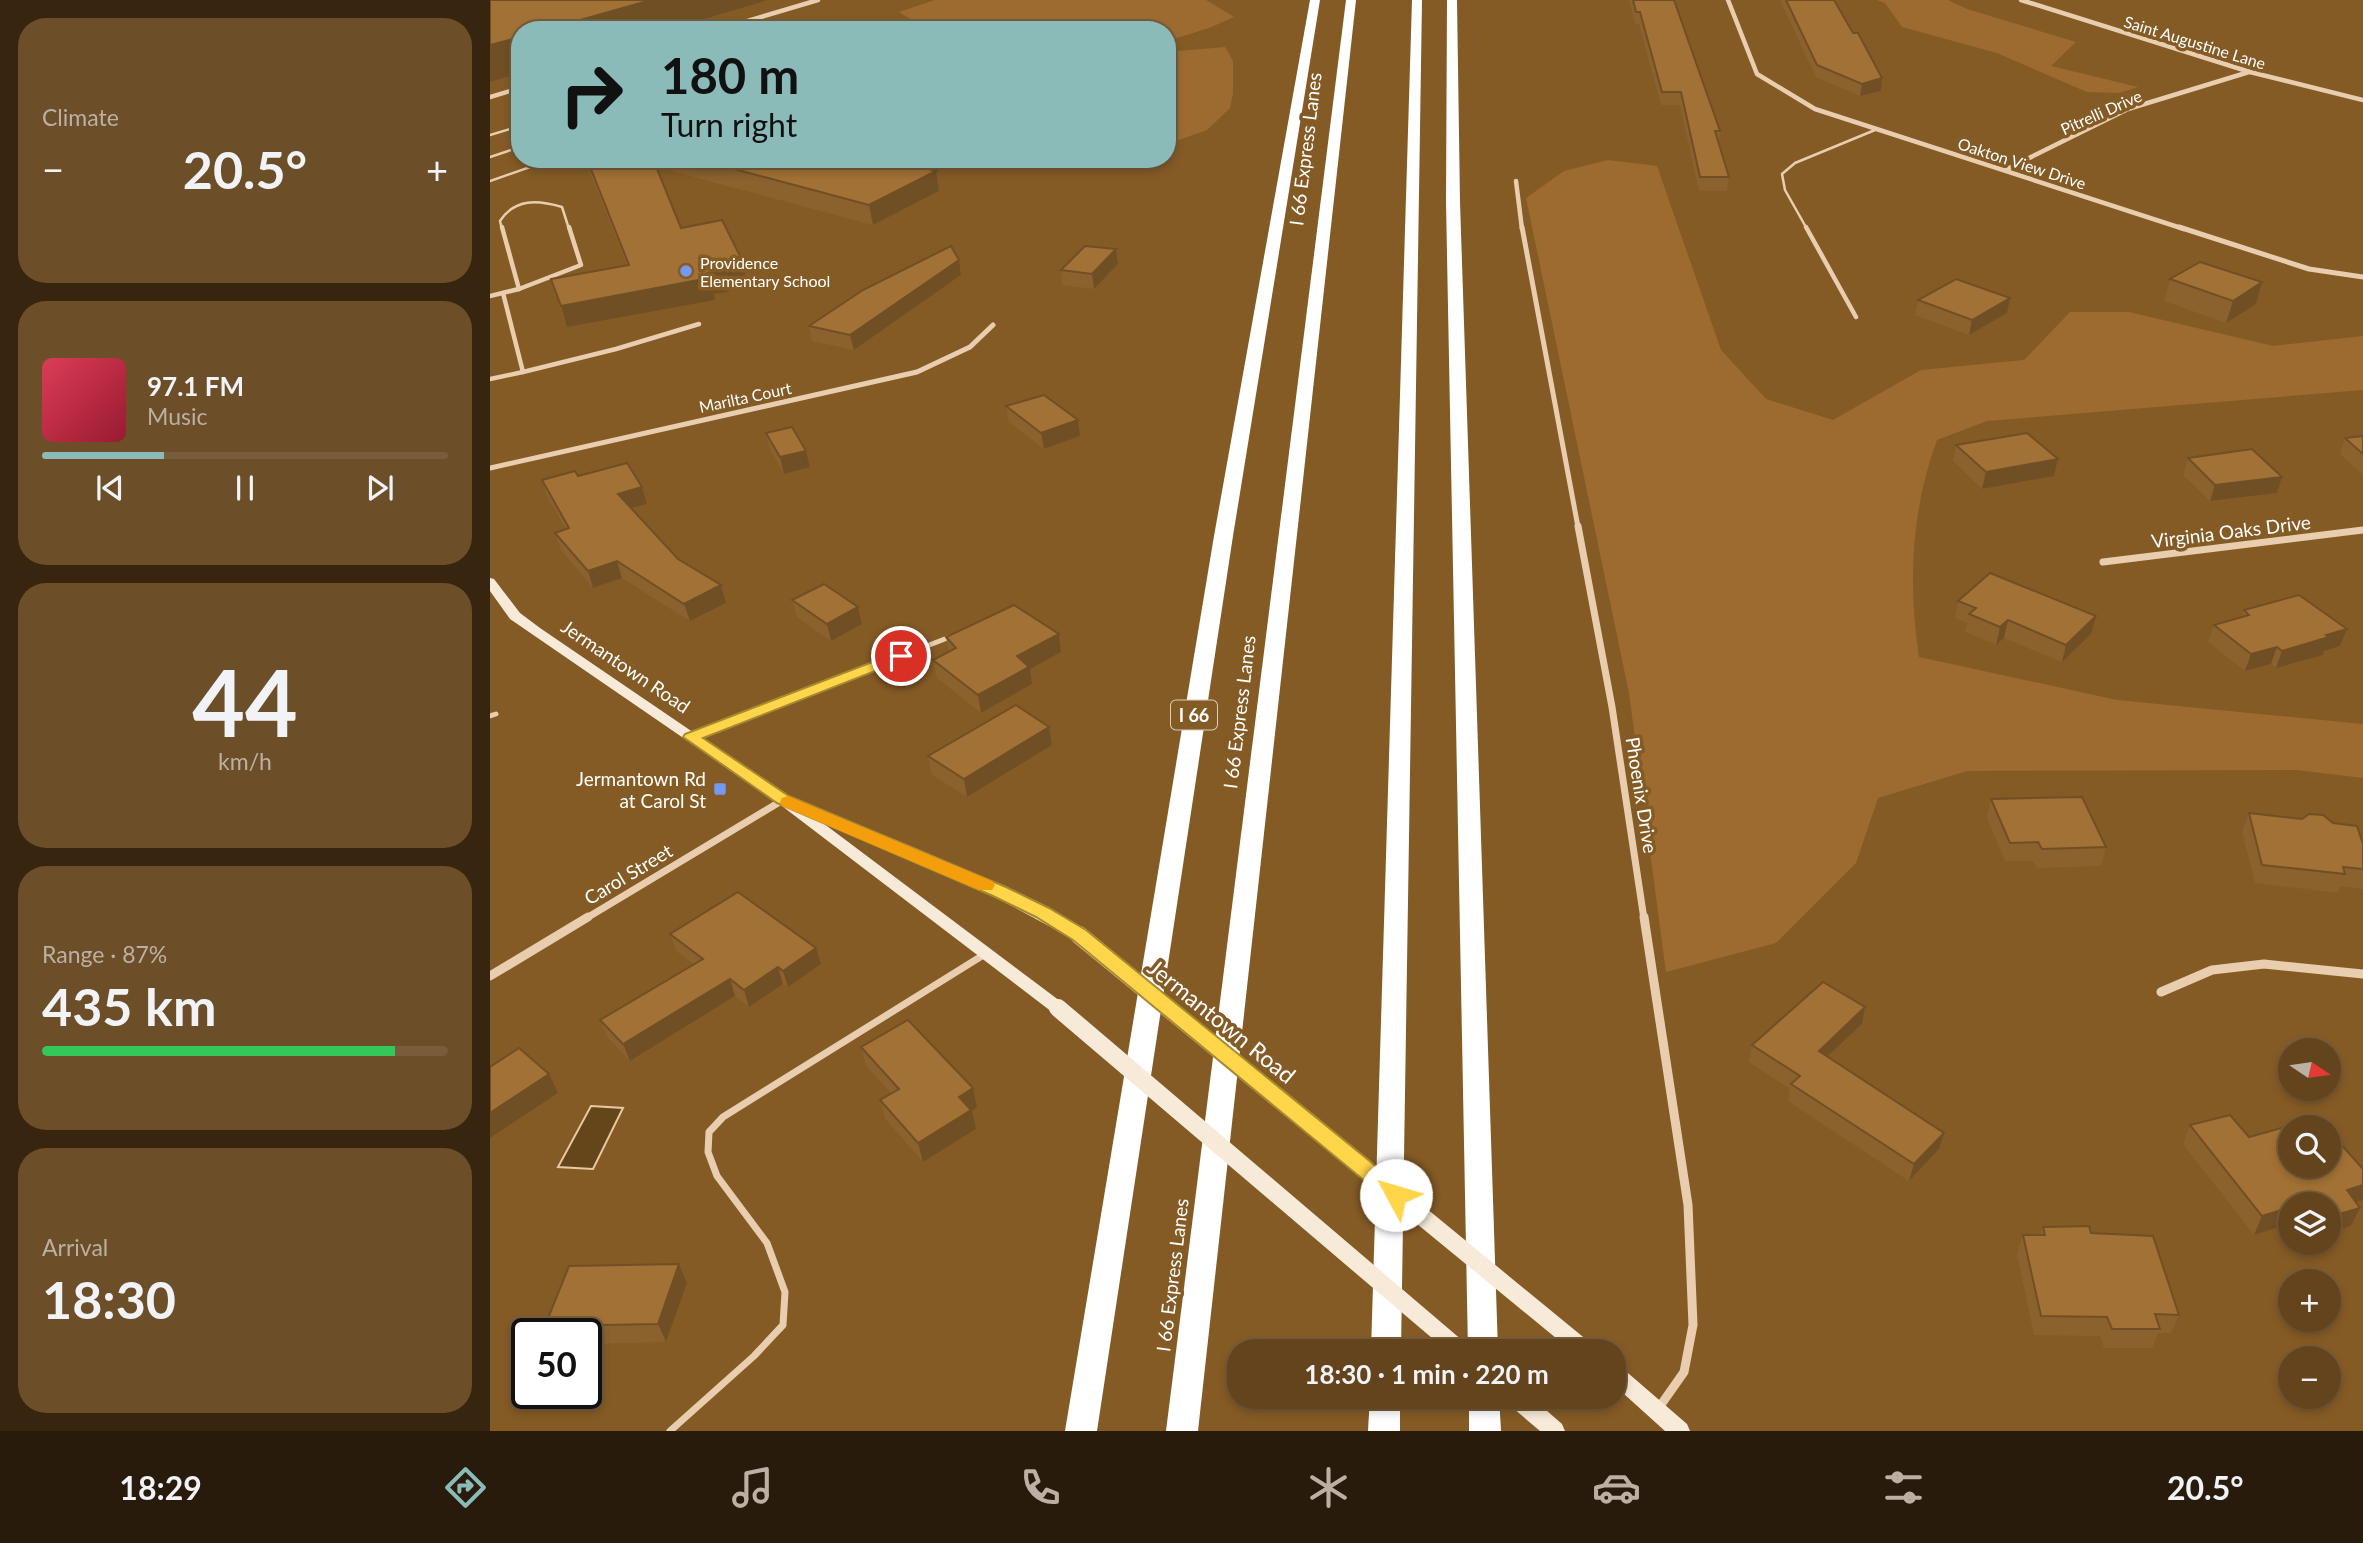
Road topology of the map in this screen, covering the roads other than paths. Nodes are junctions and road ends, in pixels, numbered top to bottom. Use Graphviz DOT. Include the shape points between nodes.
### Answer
graph roads {
  1 [pos="818,0"];
  2 [pos="1315,0"];
  3 [pos="1351,0"];
  4 [pos="1417,0"];
  5 [pos="1452,0"];
  6 [pos="1728,0"];
  7 [pos="2021,0"];
  8 [pos="747,21"];
  9 [pos="2250,72"];
  10 [pos="511,91"];
  11 [pos="490,97"];
  12 [pos="2363,100"];
  13 [pos="511,129"];
  14 [pos="1875,130"];
  15 [pos="490,135"];
  16 [pos="511,151"];
  17 [pos="490,157"];
  18 [pos="527,168"];
  19 [pos="2005,170"];
  20 [pos="490,181"];
  21 [pos="1516,181"];
  22 [pos="2363,277"];
  23 [pos="519,290"];
  24 [pos="503,293"];
  25 [pos="490,296"];
  26 [pos="1856,317"];
  27 [pos="699,324"];
  28 [pos="993,325"];
  29 [pos="523,372"];
  30 [pos="490,380"];
  31 [pos="490,468"];
  32 [pos="2363,530"];
  33 [pos="2104,562"];
  34 [pos="490,582"];
  35 [pos="950,637"];
  36 [pos="691,737"];
  37 [pos="783,800"];
  38 [pos="988,952"];
  39 [pos="2363,974"];
  40 [pos="490,976"];
  41 [pos="2161,992"];
  42 [pos="1386,1339"];
  43 [pos="1447,1339"];
  44 [pos="1483,1339"];
  45 [pos="1571,1339"];
  46 [pos="1626,1384"];
  47 [pos="1385,1409"];
  48 [pos="1484,1409"];
  49 [pos="1529,1409"];
  50 [pos="1657,1410"];
  51 [pos="670,1431"];
  52 [pos="1081,1431"];
  53 [pos="1182,1431"];
  54 [pos="1384,1431"];
  55 [pos="1485,1431"];
  56 [pos="1555,1431"];
  57 [pos="1680,1431"];
  1 -- 8 [label="street"];
  2 -- 52 [label="highway, I 66" via="1193,719"];
  3 -- 53 [label="highway, I 66 Express Lanes"];
  4 -- 42 [label="highway"];
  5 -- 44 [label="highway" via="1453,202"];
  6 -- 14 [label="street, Oakton View Drive" via="1757,74 1815,109"];
  7 -- 9 [label="street, Saint Augustine Lane"];
  9 -- 12 [label="street, Saint Augustine Lane"];
  9 -- 19 [label="street, Pitrelli Drive" via="2128,109"];
  10 -- 11 [label="street"];
  13 -- 15 [label="lane"];
  14 -- 19 [label="street, Oakton View Drive"];
  14 -- 26 [label="lane" via="1795,163 1782,174 1785,190"];
  16 -- 17 [label="lane"];
  18 -- 20 [label="lane"];
  19 -- 22 [label="street, Oakton View Drive" via="2309,269"];
  21 -- 50 [label="street, Phoenix Drive" via="1612,707 1688,1205 1693,1325 1684,1372"];
  23 -- 23 [label="lane" via="581,265 562,207 534,202 505,210 500,220"];
  23 -- 24 [label="lane"];
  24 -- 25 [label="lane"];
  24 -- 29 [label="lane"];
  27 -- 29 [label="lane"];
  28 -- 31 [label="street, Marilta Court" via="970,347 918,372"];
  29 -- 30 [label="lane"];
  32 -- 33 [label="street, Virginia Oaks Drive"];
  34 -- 36 [label="main road, Jermantown Road" via="514,616"];
  35 -- 36 [label="lane"];
  36 -- 37 [label="main road, Jermantown Road"];
  37 -- 38 [label="main road, Jermantown Road"];
  37 -- 40 [label="street, Carol Street"];
  37 -- 45 [label="main road, Jermantown Road, bridge" via="1000,891 1079,935"];
  38 -- 43 [label="main road, Jermantown Road, bridge"];
  38 -- 51 [label="lane" via="723,1117 709,1132 708,1153 717,1176 767,1243 785,1292 783,1325"];
  39 -- 41 [label="street" via="2264,964 2212,970"];
  46 -- 50 [label="main road"];
  47 -- 54 [label="highway"];
  48 -- 55 [label="highway"];
  49 -- 56 [label="main road"];
  50 -- 57 [label="main road"];
}
